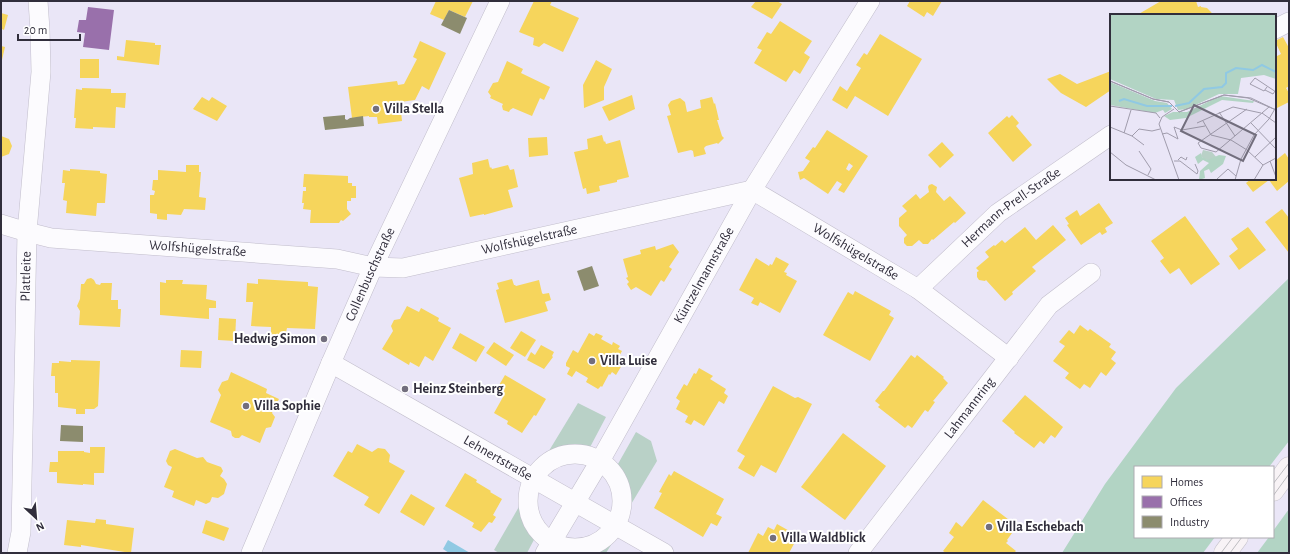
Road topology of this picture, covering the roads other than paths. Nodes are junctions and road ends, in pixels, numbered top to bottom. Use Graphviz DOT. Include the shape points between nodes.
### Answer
graph roads {
  1 [pos="38,1"];
  2 [pos="500,1"];
  3 [pos="870,1"];
  4 [pos="1289,22"];
  5 [pos="1276,28"];
  6 [pos="1110,136"];
  7 [pos="752,190"];
  8 [pos="1,224"];
  9 [pos="27,232"];
  10 [pos="373,267"];
  11 [pos="1092,273"];
  12 [pos="918,289"];
  13 [pos="1009,358"];
  14 [pos="331,363"];
  15 [pos="600,461"];
  16 [pos="1289,468"];
  17 [pos="533,479"];
  18 [pos="1274,489"];
  19 [pos="576,503"];
  20 [pos="616,524"];
  21 [pos="1236,538"];
  22 [pos="548,547"];
  23 [pos="17,553"];
  24 [pos="251,553"];
  25 [pos="664,553"];
  26 [pos="858,553"];
  27 [pos="1225,553"];
  1 -- 9 [label="street, Plattleite" via="41,72"];
  2 -- 10 [label="street, Collenbuschstraße"];
  3 -- 7 [label="street, Küntzelmannstraße"];
  4 -- 5 [label="street"];
  6 -- 12 [label="street, Hermann-Prell-Straße" via="998,213"];
  7 -- 10 [label="street, Wolfshügelstraße" via="403,268"];
  7 -- 12 [label="street, Wolfshügelstraße"];
  7 -- 15 [label="street, Küntzelmannstraße"];
  8 -- 9 [label="street, Wolfshügelstraße"];
  9 -- 10 [label="street, Wolfshügelstraße" via="51,238 337,259"];
  9 -- 23 [label="street, Plattleite" via="21,532"];
  10 -- 14 [label="street, Collenbuschstraße"];
  11 -- 13 [label="street, Lahmannring" via="1049,305"];
  12 -- 13 [label="street, Wolfshügelstraße"];
  13 -- 26 [label="street, Lahmannring"];
  14 -- 17 [label="street, Lehnertstraße"];
  14 -- 24 [label="street, Collenbuschstraße"];
  15 -- 17 [label="street" via="586,455 570,454 555,458 542,467"];
  15 -- 19 [label="street, Küntzelmannstraße"];
  15 -- 20 [label="street" via="611,470 622,496 621,511"];
  16 -- 18 [label="main road"];
  17 -- 19 [label="street, Lehnertstraße"];
  17 -- 22 [label="street" via="528,496 529,514"];
  19 -- 20 [label="street, Lehnertstraße"];
  19 -- 22 [label="street, Küntzelmannstraße"];
  20 -- 22 [label="street" via="599,542 587,547"];
  20 -- 25 [label="street, Lehnertstraße"];
  21 -- 27 [label="main road"];
}
